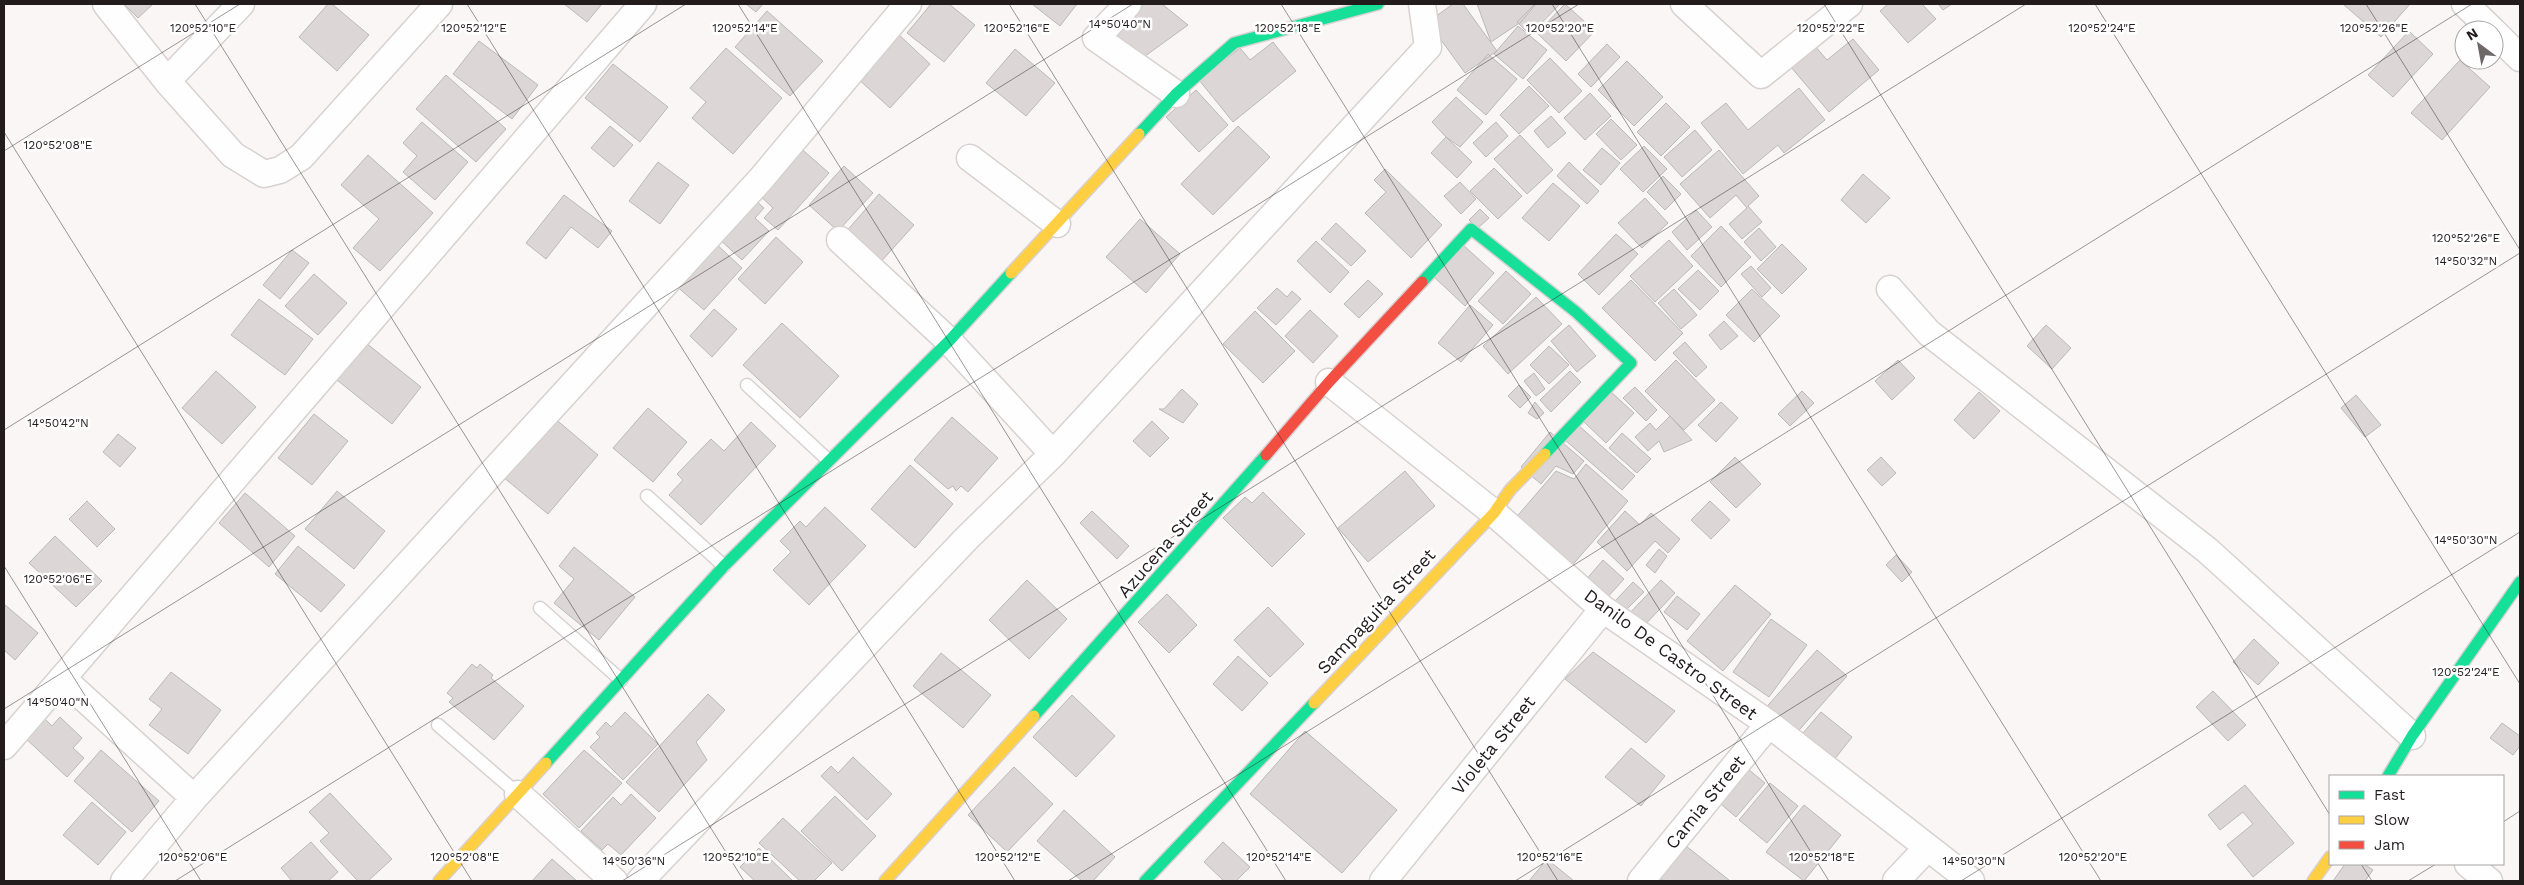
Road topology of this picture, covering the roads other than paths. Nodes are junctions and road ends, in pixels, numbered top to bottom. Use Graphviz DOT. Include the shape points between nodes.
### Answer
graph roads {
  1 [pos="106,4"];
  2 [pos="241,4"];
  3 [pos="439,4"];
  4 [pos="643,4"];
  5 [pos="908,4"];
  6 [pos="1128,4"];
  7 [pos="1378,4"];
  8 [pos="1422,4"];
  9 [pos="1684,4"];
  10 [pos="1849,4"];
  11 [pos="2465,4"];
  12 [pos="2482,20"];
  13 [pos="2504,42"];
  14 [pos="2520,58"];
  15 [pos="167,81"];
  16 [pos="1176,94"];
  17 [pos="970,158"];
  18 [pos="1057,224"];
  19 [pos="1470,229"];
  20 [pos="840,240"];
  21 [pos="1890,288"];
  22 [pos="949,340"];
  23 [pos="1329,382"];
  24 [pos="747,385"];
  25 [pos="1053,454"];
  26 [pos="828,460"];
  27 [pos="646,496"];
  28 [pos="1494,513"];
  29 [pos="724,566"];
  30 [pos="2520,582"];
  31 [pos="540,608"];
  32 [pos="1604,609"];
  33 [pos="63,679"];
  34 [pos="621,680"];
  35 [pos="1768,724"];
  36 [pos="438,725"];
  37 [pos="2412,736"];
  38 [pos="4,746"];
  39 [pos="2389,775"];
  40 [pos="518,794"];
  41 [pos="194,798"];
  42 [pos="1927,848"];
  43 [pos="2329,858"];
  44 [pos="2469,865"];
  45 [pos="124,881"];
  46 [pos="439,881"];
  47 [pos="614,881"];
  48 [pos="640,881"];
  49 [pos="884,881"];
  50 [pos="1145,881"];
  51 [pos="1383,881"];
  52 [pos="1641,881"];
  53 [pos="1896,881"];
  54 [pos="1971,881"];
  55 [pos="2313,881"];
  56 [pos="2489,881"];
  1 -- 15 [label="street"];
  2 -- 15 [label="street"];
  3 -- 15 [label="street" via="302,157 280,170 264,174 234,155"];
  4 -- 33 [label="street"];
  5 -- 41 [label="street" via="761,179"];
  6 -- 16 [label="street" via="1096,38"];
  7 -- 16 [label="street" via="1234,43"];
  8 -- 25 [label="street" via="1428,47"];
  9 -- 10 [label="street" via="1762,75"];
  11 -- 12 [label="street"];
  13 -- 14 [label="street"];
  16 -- 18 [label="street"];
  17 -- 18 [label="street"];
  18 -- 22 [label="street"];
  19 -- 23 [label="street, Azucena Street"];
  19 -- 28 [label="street, Sampaguita Street" via="1576,312 1631,363 1510,490"];
  20 -- 22 [label="street"];
  21 -- 37 [label="street" via="1929,333 2207,550"];
  22 -- 25 [label="street"];
  22 -- 26 [label="street"];
  23 -- 28 [label="street, Danilo De Castro Street"];
  23 -- 49 [label="street, Azucena Street" via="1172,563"];
  24 -- 26 [label="lane"];
  25 -- 48 [label="street" via="967,538"];
  26 -- 29 [label="street"];
  27 -- 29 [label="lane"];
  28 -- 32 [label="street, Danilo De Castro Street"];
  28 -- 50 [label="street, Sampaguita Street"];
  29 -- 34 [label="street"];
  30 -- 37 [label="street"];
  31 -- 34 [label="lane"];
  32 -- 35 [label="street, Danilo De Castro Street"];
  32 -- 51 [label="street, Violeta Street"];
  33 -- 38 [label="street"];
  33 -- 41 [label="street"];
  34 -- 40 [label="street"];
  35 -- 42 [label="street, Danilo De Castro Street"];
  35 -- 52 [label="street, Camia Street"];
  36 -- 40 [label="lane"];
  37 -- 39 [label="street"];
  40 -- 46 [label="street"];
  40 -- 47 [label="street"];
  41 -- 45 [label="street"];
  42 -- 53 [label="street"];
  42 -- 54 [label="street, Danilo De Castro Street"];
  43 -- 55 [label="street"];
  44 -- 56 [label="street"];
}
